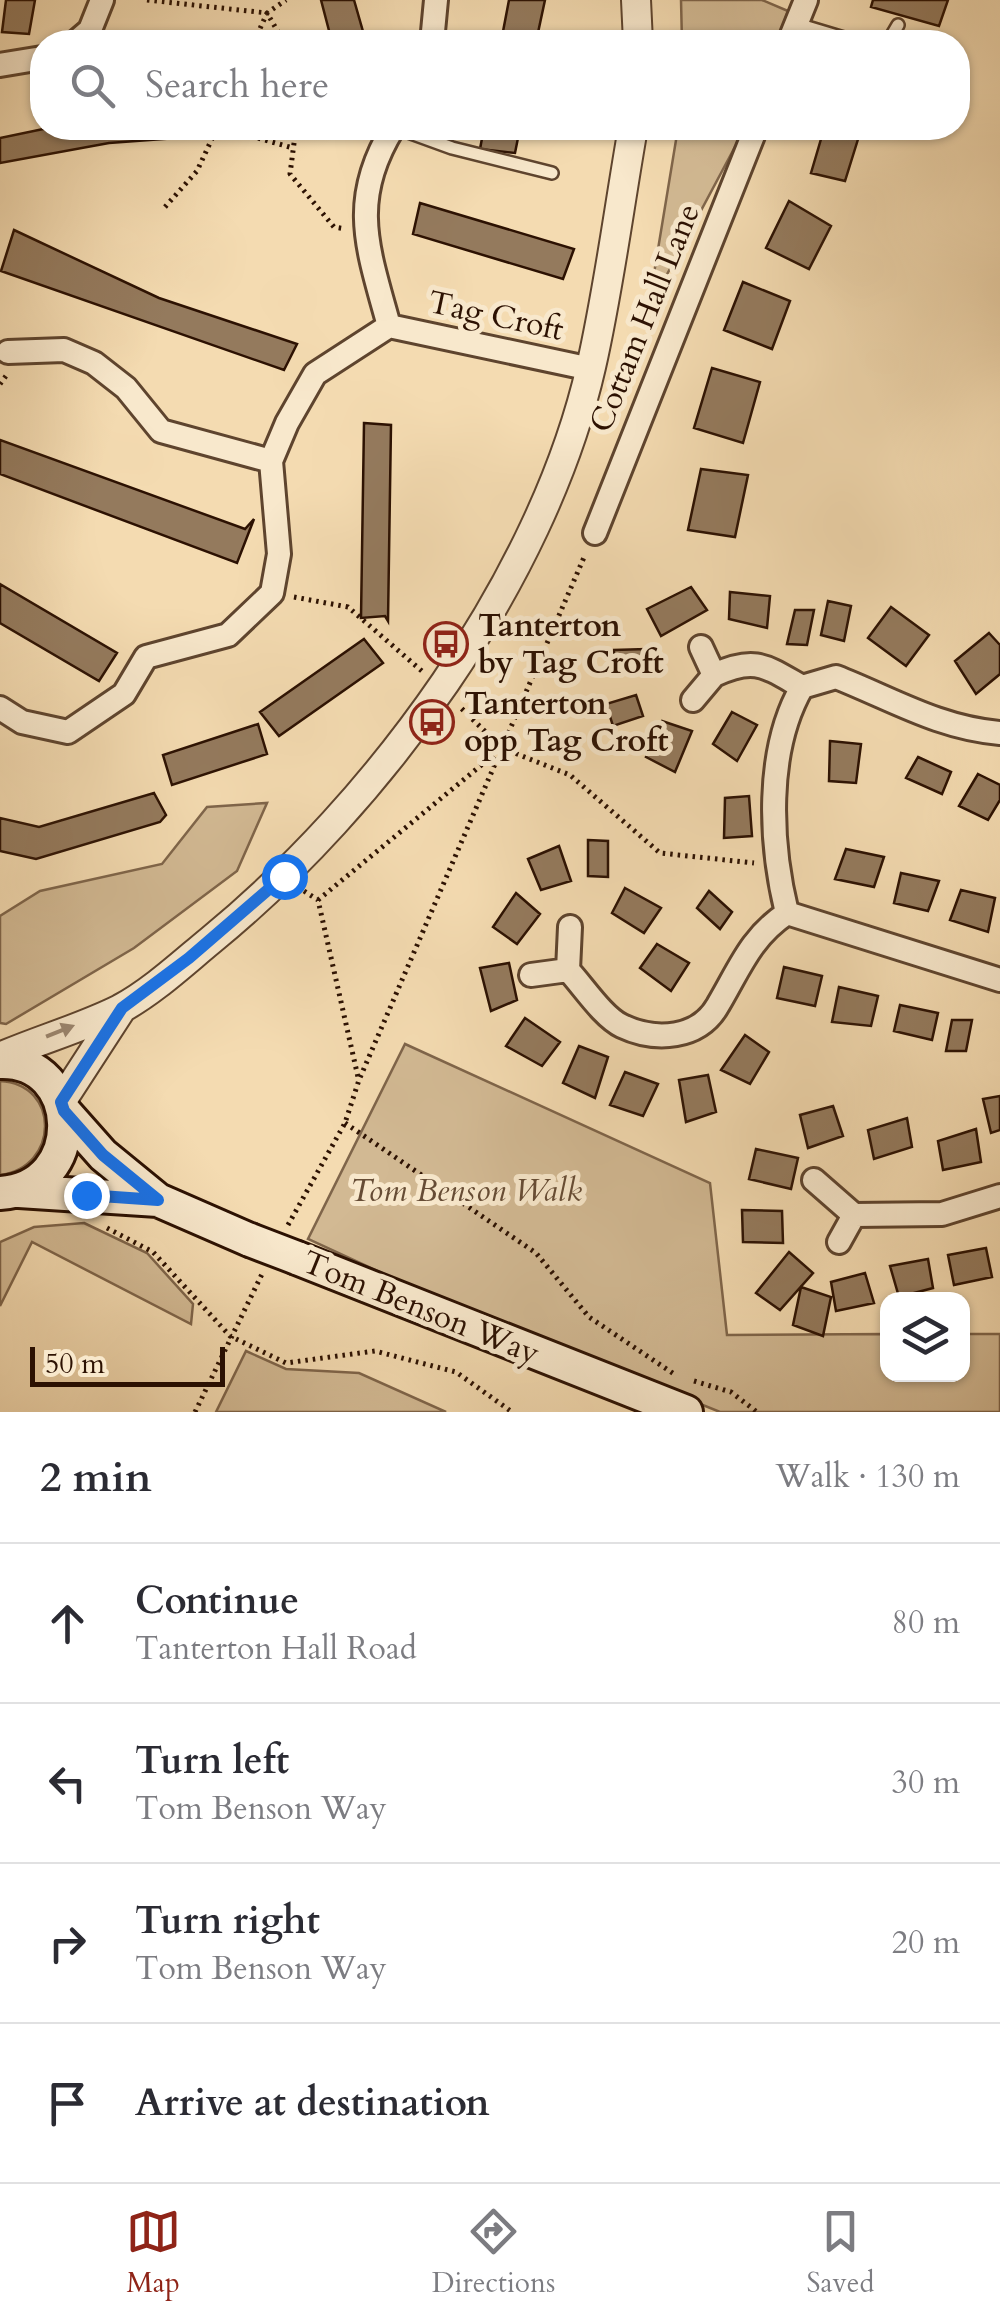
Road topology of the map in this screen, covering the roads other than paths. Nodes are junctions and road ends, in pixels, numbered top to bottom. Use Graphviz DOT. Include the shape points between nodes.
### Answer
graph roads {
  1 [pos="102,0"];
  2 [pos="436,0"];
  3 [pos="636,0"];
  4 [pos="806,0"];
  5 [pos="898,25"];
  6 [pos="90,30"];
  7 [pos="433,30"];
  8 [pos="637,30"];
  9 [pos="794,30"];
  10 [pos="895,30"];
  11 [pos="30,60"];
  12 [pos="0,65"];
  13 [pos="386,140"];
  14 [pos="429,140"];
  15 [pos="630,140"];
  16 [pos="751,140"];
  17 [pos="552,173"];
  18 [pos="389,326"];
  19 [pos="8,352"];
  20 [pos="590,369"];
  21 [pos="271,462"];
  22 [pos="594,534"];
  23 [pos="701,647"];
  24 [pos="714,674"];
  25 [pos="802,687"];
  26 [pos="693,700"];
  27 [pos="0,708"];
  28 [pos="1000,733"];
  29 [pos="787,913"];
  30 [pos="570,927"];
  31 [pos="568,970"];
  32 [pos="530,975"];
  33 [pos="1000,980"];
  34 [pos="122,1008"];
  35 [pos="0,1059"];
  36 [pos="62,1107"];
  37 [pos="814,1180"];
  38 [pos="8,1194"];
  39 [pos="1000,1196"];
  40 [pos="158,1200"];
  41 [pos="854,1215"];
  42 [pos="839,1242"];
  43 [pos="686,1412"];
  1 -- 6 [label="street"];
  2 -- 7 [label="street"];
  3 -- 8 [label="street"];
  4 -- 9 [label="street"];
  5 -- 10 [label="lane"];
  11 -- 12 [label="street"];
  13 -- 18 [label="street, Tag Croft" via="363,201"];
  14 -- 17 [label="lane"];
  15 -- 20 [label="street"];
  16 -- 22 [label="street, Cottam Hall Lane"];
  18 -- 20 [label="street, Tag Croft"];
  18 -- 21 [label="street, Tag Croft" via="315,374"];
  19 -- 21 [label="street" via="64,350 126,388 161,431"];
  20 -- 34 [label="street" via="537,514 473,639 371,780 284,876"];
  21 -- 27 [label="street" via="279,554 272,593 250,617 228,635 146,657 124,694 68,732 22,722"];
  23 -- 24 [label="street"];
  24 -- 25 [label="street" via="740,663 763,664"];
  24 -- 26 [label="street"];
  25 -- 28 [label="street" via="836,677 916,715"];
  25 -- 29 [label="street" via="780,744 775,865"];
  29 -- 31 [label="street" via="747,948 718,1005 694,1031 660,1036 620,1025"];
  29 -- 33 [label="street"];
  30 -- 31 [label="street"];
  31 -- 32 [label="street"];
  35 -- 34 [label="street, one-way"];
  34 -- 36 [label="street"];
  35 -- 36 [label="main road, Tom Benson Way" via="31,1069 49,1083"];
  36 -- 38 [label="main road" via="66,1131 56,1160 37,1182"];
  36 -- 40 [label="main road, Tom Benson Way" via="103,1155"];
  37 -- 41 [label="street"];
  38 -- 40 [label="main road, Tom Benson Way"];
  39 -- 41 [label="street" via="942,1214"];
  40 -- 43 [label="main road, Tom Benson Way"];
  41 -- 42 [label="street"];
}
